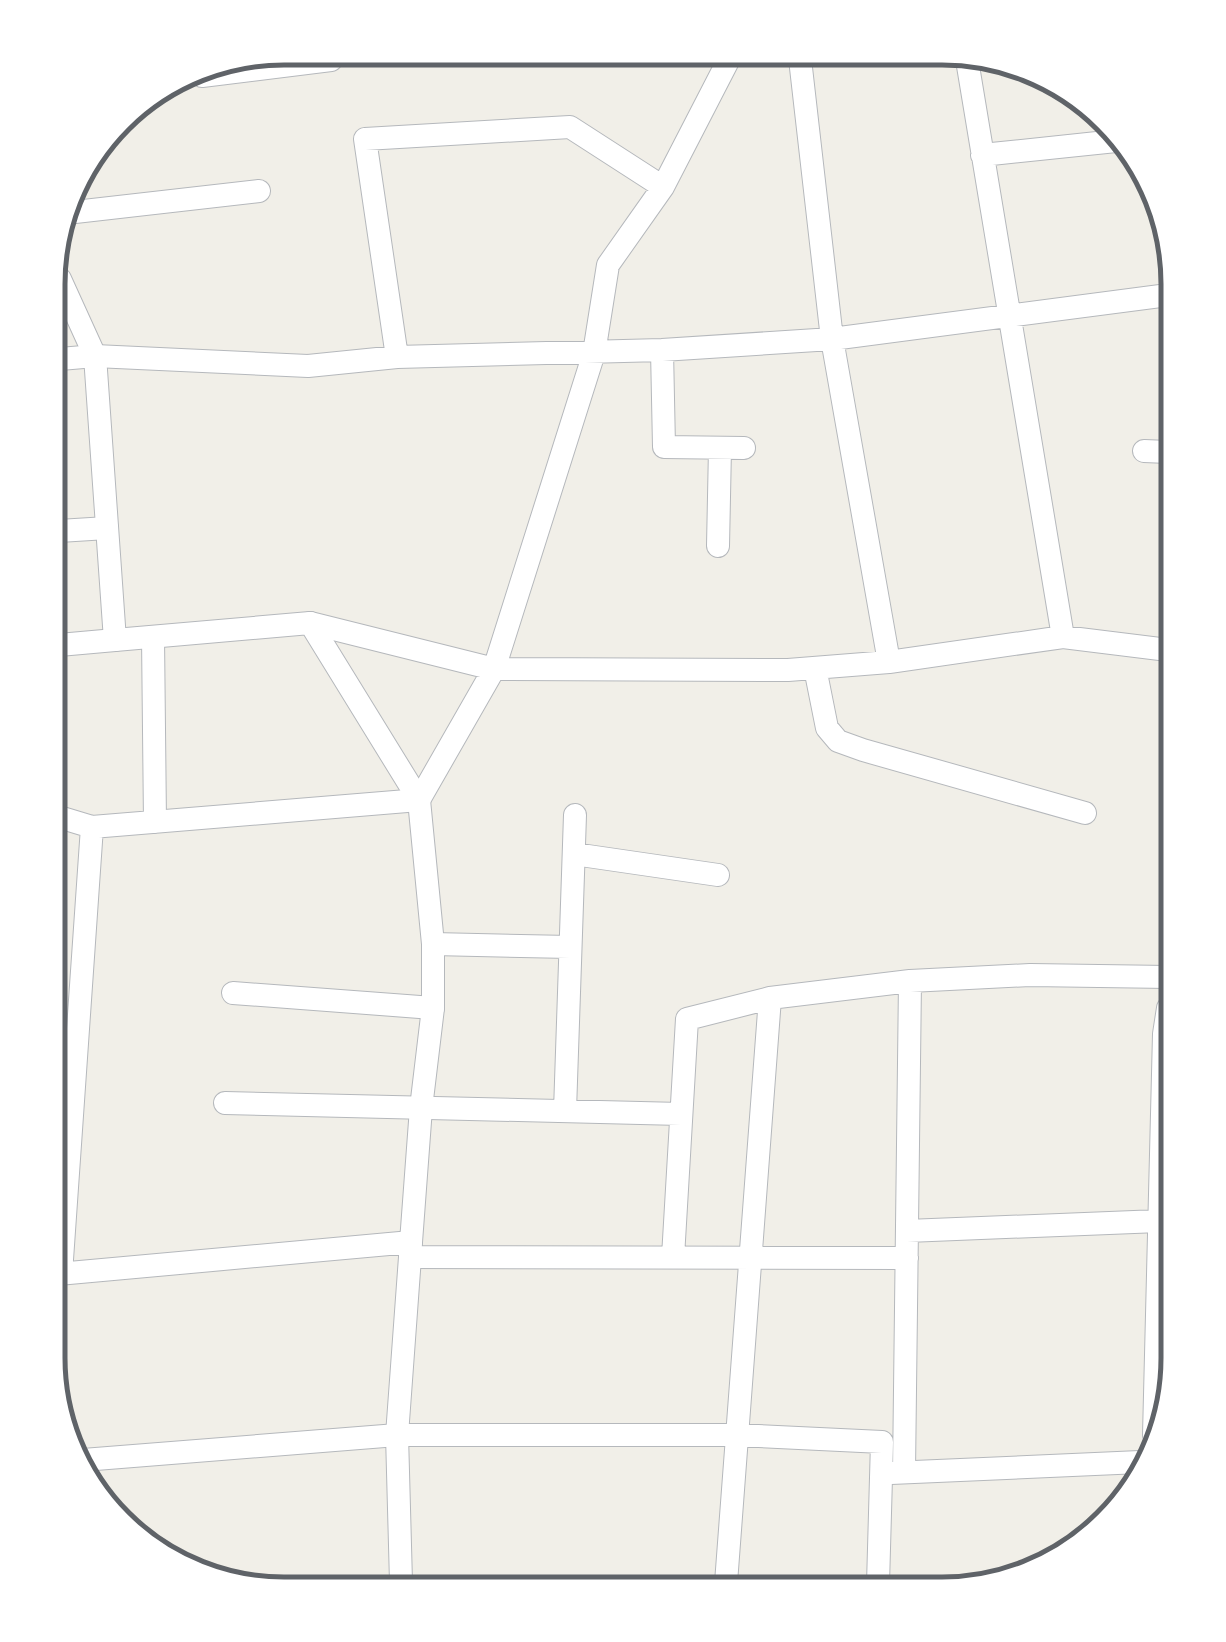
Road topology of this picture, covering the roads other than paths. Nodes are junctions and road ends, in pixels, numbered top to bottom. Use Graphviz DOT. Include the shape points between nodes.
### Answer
graph roads {
  1 [pos="291,65"];
  2 [pos="725,65"];
  3 [pos="801,65"];
  4 [pos="968,67"];
  5 [pos="224,73"];
  6 [pos="1108,142"];
  7 [pos="982,155"];
  8 [pos="663,187"];
  9 [pos="259,191"];
  10 [pos="78,212"];
  11 [pos="65,290"];
  12 [pos="1161,296"];
  13 [pos="1009,316"];
  14 [pos="832,339"];
  15 [pos="662,350"];
  16 [pos="594,353"];
  17 [pos="95,356"];
  18 [pos="397,357"];
  19 [pos="65,359"];
  20 [pos="720,448"];
  21 [pos="744,448"];
  22 [pos="1144,451"];
  23 [pos="1161,452"];
  24 [pos="108,528"];
  25 [pos="65,531"];
  26 [pos="718,546"];
  27 [pos="310,623"];
  28 [pos="153,637"];
  29 [pos="1063,637"];
  30 [pos="115,640"];
  31 [pos="65,644"];
  32 [pos="1161,649"];
  33 [pos="889,662"];
  34 [pos="815,668"];
  35 [pos="494,669"];
  36 [pos="419,800"];
  37 [pos="1085,812"];
  38 [pos="575,815"];
  39 [pos="65,819"];
  40 [pos="155,822"];
  41 [pos="92,827"];
  42 [pos="574,854"];
  43 [pos="718,874"];
  44 [pos="433,944"];
  45 [pos="570,947"];
  46 [pos="1161,977"];
  47 [pos="910,981"];
  48 [pos="232,993"];
  49 [pos="770,998"];
  50 [pos="433,1008"];
  51 [pos="226,1103"];
  52 [pos="421,1108"];
  53 [pos="565,1112"];
  54 [pos="681,1114"];
  55 [pos="65,1193"];
  56 [pos="1161,1226"];
  57 [pos="907,1231"];
  58 [pos="411,1249"];
  59 [pos="1161,1252"];
  60 [pos="673,1257"];
  61 [pos="750,1257"];
  62 [pos="907,1258"];
  63 [pos="65,1274"];
  64 [pos="1155,1411"];
  65 [pos="397,1435"];
  66 [pos="736,1435"];
  67 [pos="90,1459"];
  68 [pos="1134,1462"];
  69 [pos="904,1472"];
  70 [pos="882,1473"];
  71 [pos="401,1577"];
  72 [pos="726,1577"];
  73 [pos="878,1577"];
  1 -- 5 [label="street"];
  2 -- 8 [label="street"];
  3 -- 14 [label="street"];
  4 -- 7 [label="street"];
  6 -- 7 [label="street"];
  7 -- 13 [label="street"];
  8 -- 16 [label="street" via="608,266"];
  8 -- 18 [label="street" via="570,127 365,139"];
  9 -- 10 [label="street"];
  11 -- 17 [label="street"];
  12 -- 13 [label="street"];
  13 -- 14 [label="street"];
  13 -- 29 [label="street"];
  14 -- 15 [label="street"];
  14 -- 33 [label="street"];
  15 -- 16 [label="street"];
  15 -- 20 [label="street" via="664,447"];
  16 -- 18 [label="street"];
  16 -- 35 [label="street"];
  17 -- 18 [label="street" via="308,366"];
  17 -- 19 [label="street"];
  17 -- 24 [label="street"];
  20 -- 21 [label="street"];
  20 -- 26 [label="street"];
  22 -- 23 [label="street"];
  24 -- 25 [label="street"];
  24 -- 30 [label="street"];
  27 -- 28 [label="street"];
  27 -- 35 [label="street"];
  27 -- 36 [label="street"];
  28 -- 30 [label="street"];
  28 -- 40 [label="street"];
  29 -- 32 [label="street"];
  29 -- 33 [label="street"];
  30 -- 31 [label="street"];
  33 -- 34 [label="street"];
  34 -- 35 [label="street"];
  34 -- 37 [label="street" via="827,728 838,741"];
  35 -- 36 [label="street"];
  36 -- 40 [label="street"];
  36 -- 44 [label="street"];
  38 -- 42 [label="street"];
  39 -- 41 [label="street"];
  40 -- 41 [label="street"];
  41 -- 55 [label="street"];
  42 -- 43 [label="street"];
  42 -- 45 [label="street"];
  44 -- 45 [label="street"];
  44 -- 50 [label="street"];
  45 -- 53 [label="street"];
  46 -- 47 [label="street" via="1030,975"];
  47 -- 49 [label="street"];
  47 -- 57 [label="street"];
  48 -- 50 [label="street"];
  49 -- 54 [label="street" via="687,1019"];
  49 -- 61 [label="street"];
  50 -- 52 [label="street"];
  51 -- 52 [label="street"];
  52 -- 53 [label="street"];
  52 -- 58 [label="street"];
  53 -- 54 [label="street"];
  54 -- 60 [label="street"];
  56 -- 57 [label="street"];
  57 -- 62 [label="street"];
  58 -- 60 [label="street"];
  58 -- 63 [label="street"];
  58 -- 65 [label="street"];
  59 -- 64 [label="street"];
  60 -- 61 [label="street"];
  61 -- 62 [label="street"];
  61 -- 66 [label="street"];
  62 -- 69 [label="street"];
  65 -- 66 [label="street"];
  65 -- 67 [label="street"];
  65 -- 71 [label="street"];
  66 -- 70 [label="street" via="882,1442"];
  66 -- 72 [label="street"];
  68 -- 69 [label="street"];
  69 -- 70 [label="street"];
  70 -- 73 [label="street"];
}
